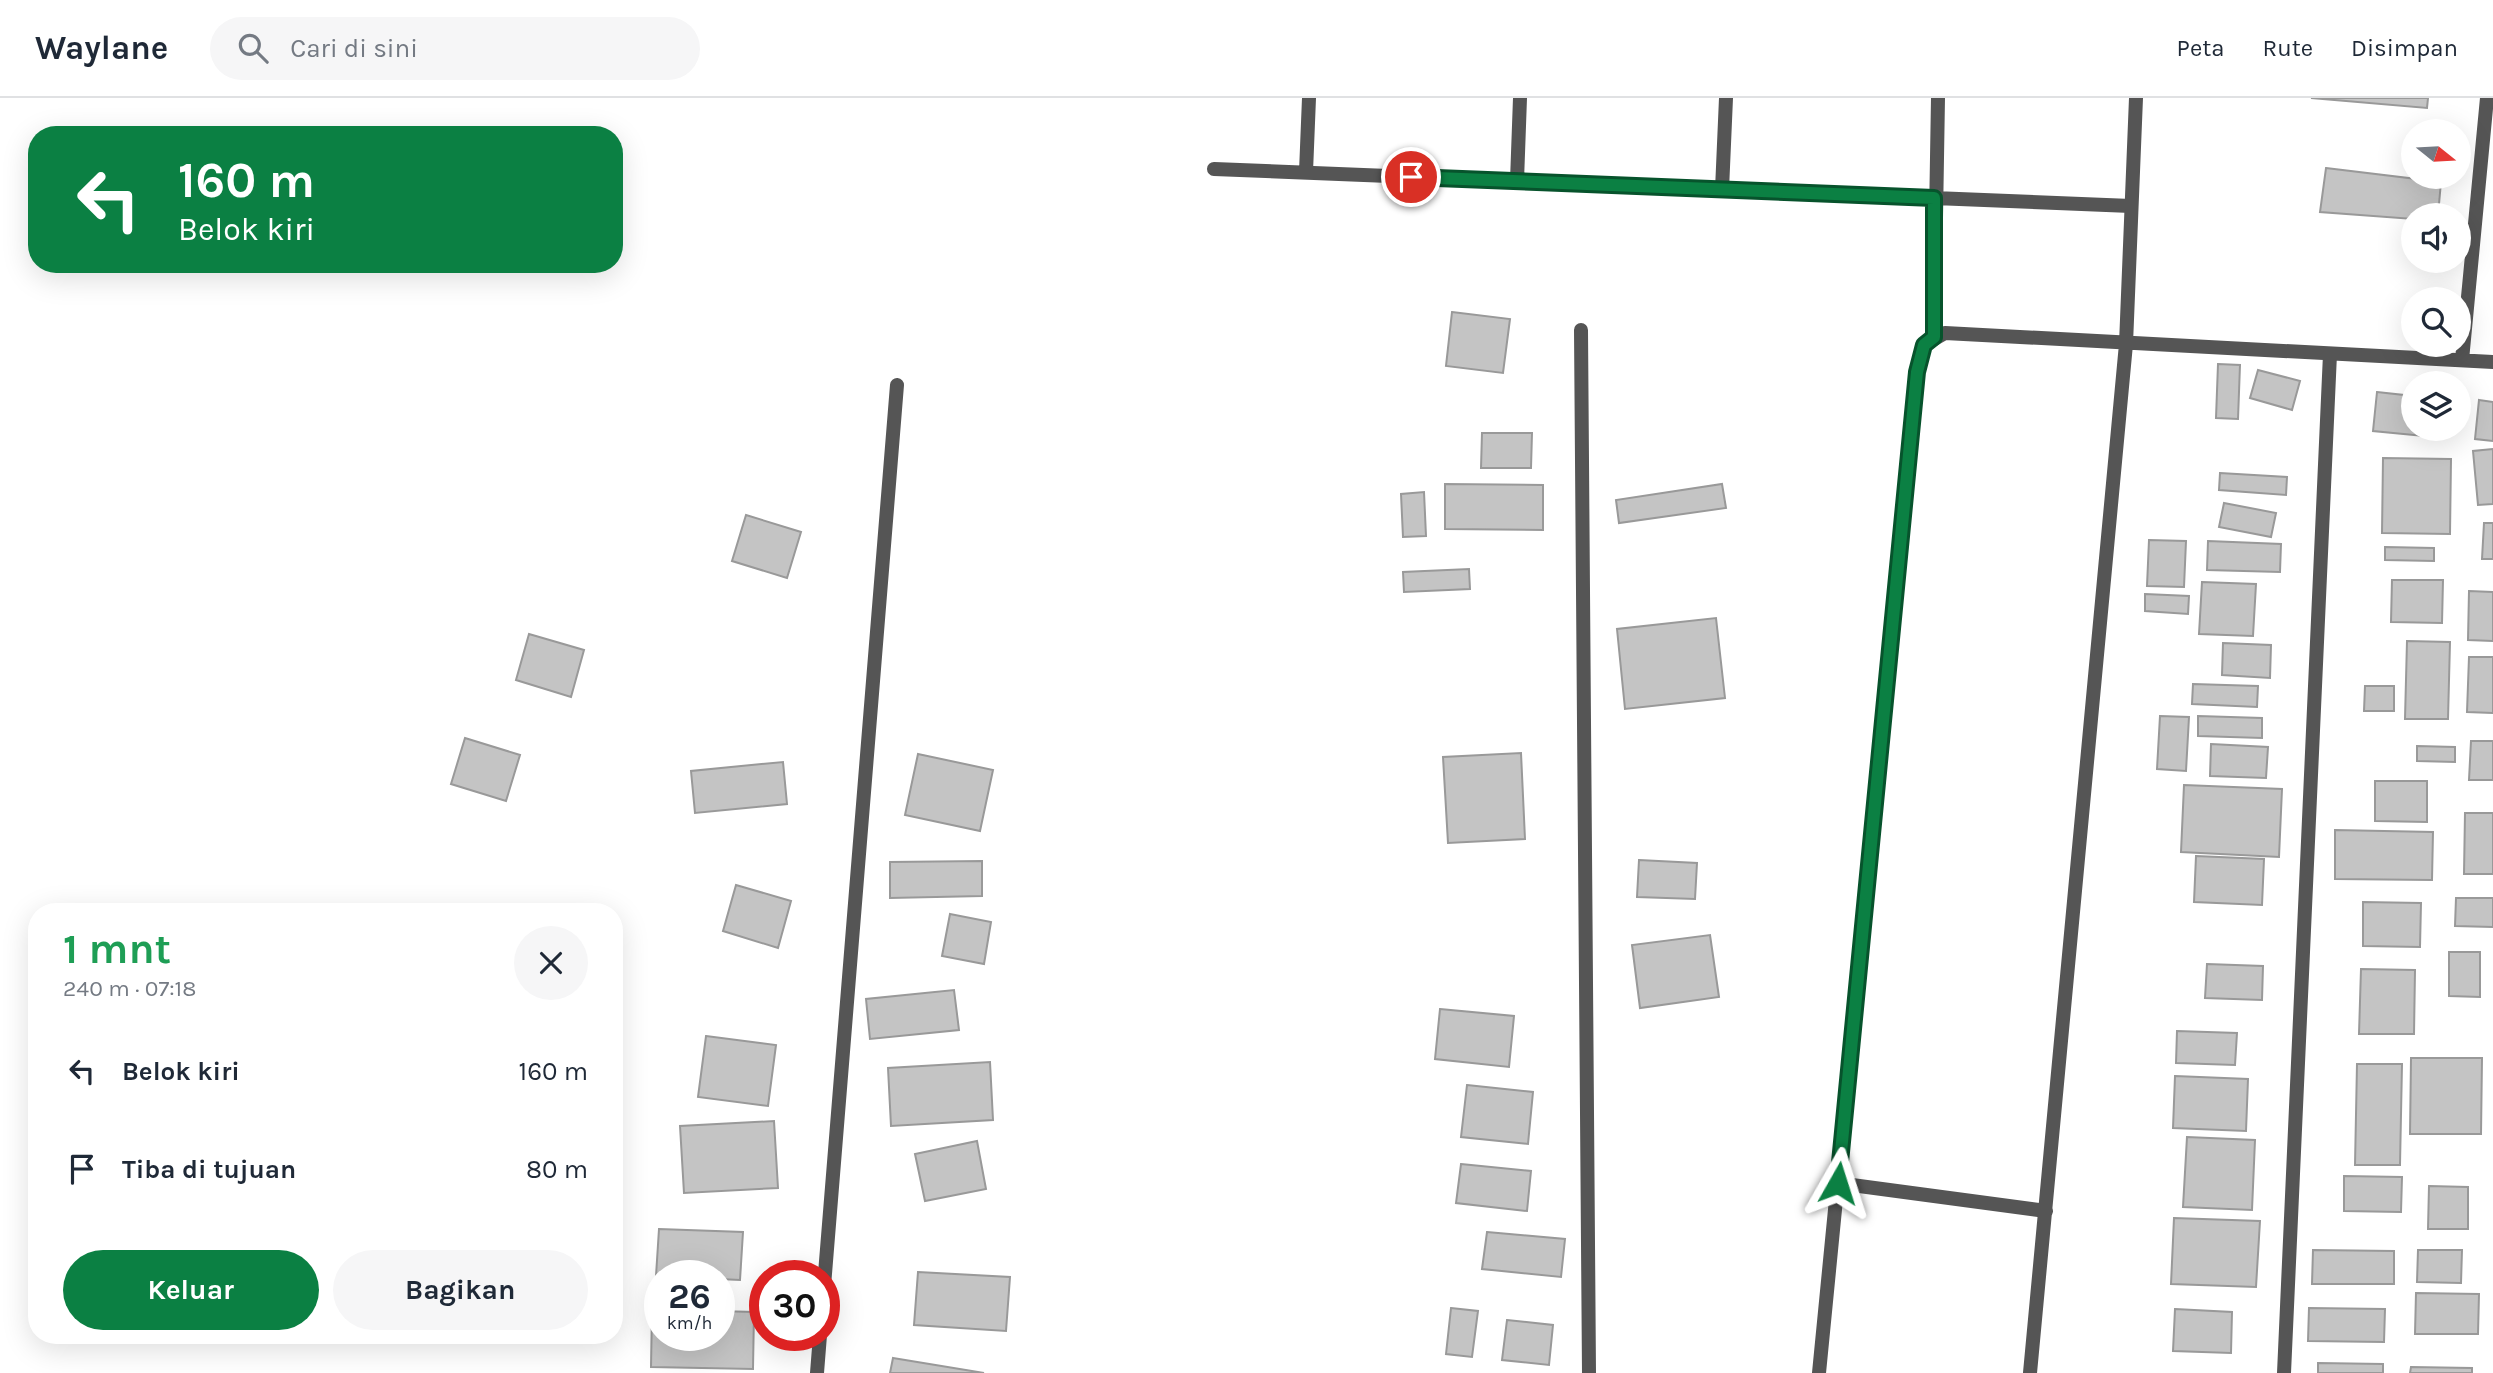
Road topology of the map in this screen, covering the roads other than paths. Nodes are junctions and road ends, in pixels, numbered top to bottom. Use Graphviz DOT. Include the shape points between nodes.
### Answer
graph roads {
  1 [pos="1309,98"];
  2 [pos="1520,98"];
  3 [pos="1726,98"];
  4 [pos="1938,98"];
  5 [pos="2136,98"];
  6 [pos="2487,98"];
  7 [pos="1214,169"];
  8 [pos="1306,172"];
  9 [pos="1517,181"];
  10 [pos="1722,190"];
  11 [pos="1934,198"];
  12 [pos="2132,206"];
  13 [pos="1581,330"];
  14 [pos="1934,337"];
  15 [pos="2126,344"];
  16 [pos="2330,354"];
  17 [pos="2462,360"];
  18 [pos="2493,362"];
  19 [pos="897,385"];
  20 [pos="1838,1183"];
  21 [pos="2046,1211"];
  22 [pos="826,1260"];
  23 [pos="819,1351"];
  24 [pos="817,1373"];
  25 [pos="1589,1373"];
  26 [pos="1819,1373"];
  27 [pos="2030,1373"];
  28 [pos="2284,1373"];
  1 -- 8 [label="street"];
  2 -- 9 [label="street"];
  3 -- 10 [label="street"];
  4 -- 11 [label="street"];
  5 -- 12 [label="street"];
  6 -- 17 [label="street"];
  7 -- 8 [label="street"];
  8 -- 9 [label="street"];
  9 -- 10 [label="street"];
  10 -- 11 [label="street"];
  11 -- 12 [label="street"];
  11 -- 14 [label="street"];
  12 -- 15 [label="street"];
  13 -- 25 [label="street"];
  14 -- 15 [label="street" via="1945,333"];
  14 -- 20 [label="street" via="1924,345 1917,372"];
  15 -- 16 [label="street"];
  15 -- 21 [label="street"];
  16 -- 17 [label="street"];
  16 -- 28 [label="street"];
  17 -- 18 [label="street"];
  19 -- 22 [label="street"];
  20 -- 21 [label="street"];
  20 -- 26 [label="street"];
  21 -- 27 [label="street"];
  23 -- 24 [label="street"];
}
